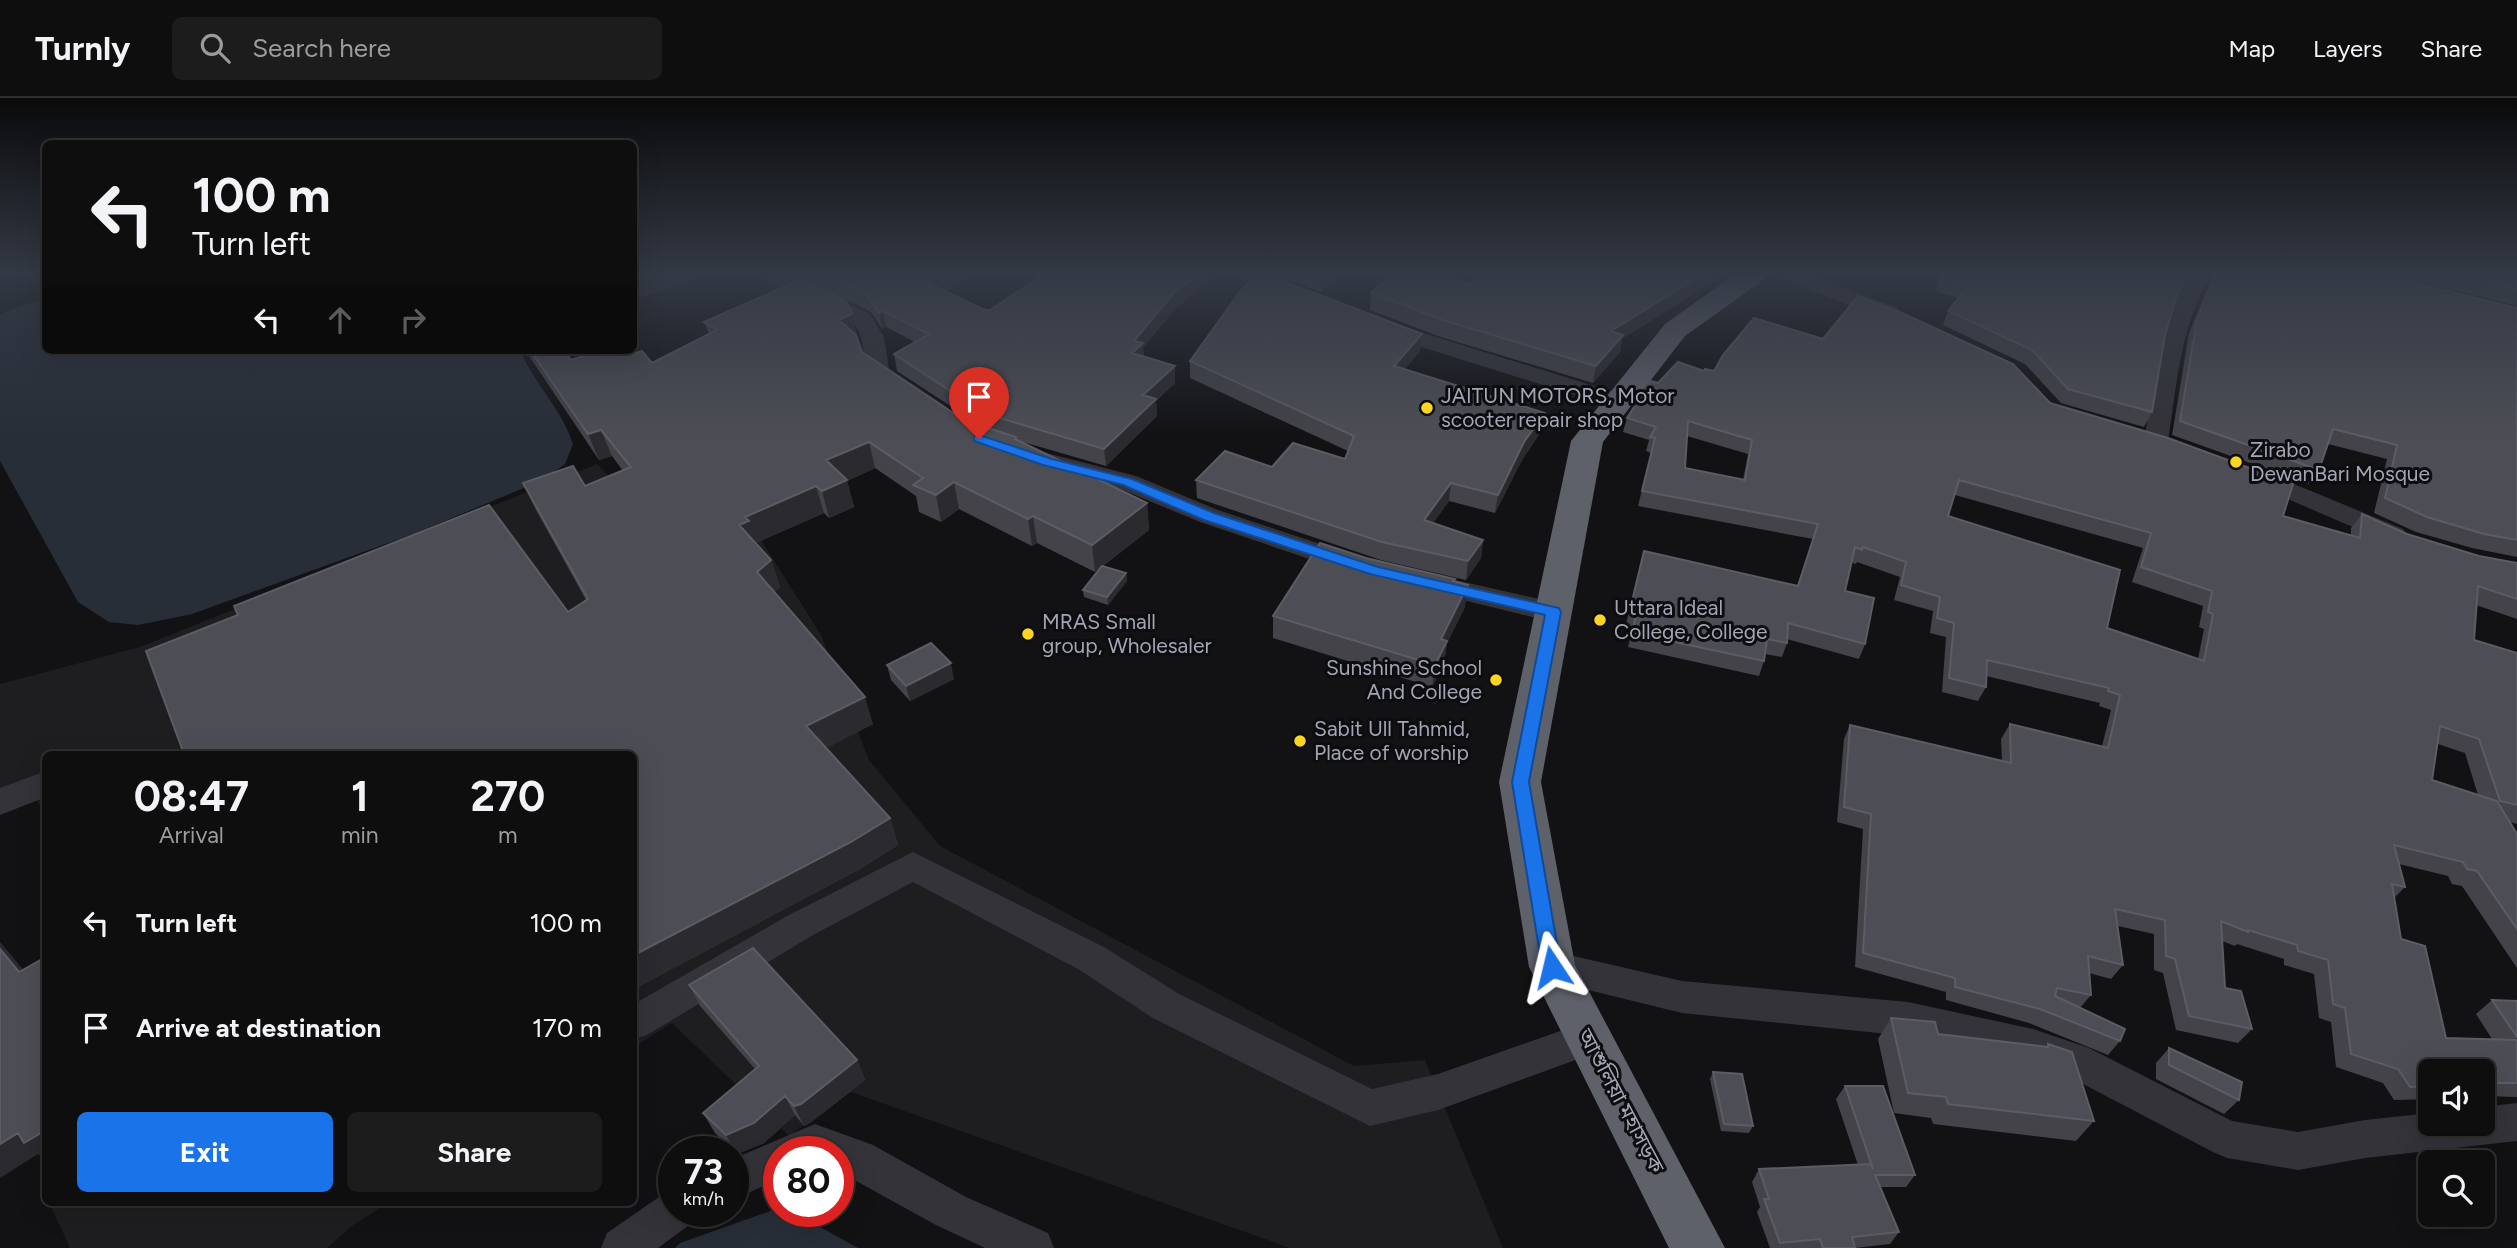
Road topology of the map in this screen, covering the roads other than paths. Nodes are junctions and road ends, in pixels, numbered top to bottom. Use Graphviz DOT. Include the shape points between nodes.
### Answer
graph roads {
  1 [pos="870,329"];
  2 [pos="1388,329"];
  3 [pos="1678,329"];
  4 [pos="2177,329"];
  5 [pos="1618,401"];
  6 [pos="926,405"];
  7 [pos="2130,433"];
  8 [pos="2156,441"];
  9 [pos="1007,449"];
  10 [pos="2182,449"];
  11 [pos="2228,466"];
  12 [pos="2418,544"];
  13 [pos="1375,571"];
  14 [pos="1401,577"];
  15 [pos="1553,612"];
  16 [pos="42,785"];
  17 [pos="0,802"];
  18 [pos="1552,967"];
  19 [pos="637,1021"];
  20 [pos="1589,1038"];
  21 [pos="2517,1122"];
  22 [pos="854,1157"];
  23 [pos="658,1222"];
  24 [pos="622,1248"];
  25 [pos="1033,1248"];
  26 [pos="1698,1248"];
  1 -- 6 [label="street" via="878,371"];
  2 -- 5 [label="street"];
  3 -- 5 [label="highway, আশুলিয়া মহাসড়ক"];
  4 -- 8 [label="street"];
  5 -- 15 [label="highway, আশুলিয়া মহাসড়ক" via="1587,442"];
  7 -- 8 [label="street"];
  8 -- 10 [label="street"];
  9 -- 13 [label="street" via="1127,482 1209,516"];
  11 -- 12 [label="street"];
  14 -- 15 [label="street"];
  15 -- 18 [label="highway, আশুলিয়া মহাসড়ক" via="1520,782"];
  16 -- 17 [label="street"];
  18 -- 20 [label="highway, আশুলিয়া মহাসড়ক"];
  18 -- 21 [label="street" via="1682,997 1908,1019 2033,1046 2075,1060 2227,1139 2298,1151"];
  19 -- 20 [label="street" via="913,866 1091,958 1166,1006 1370,1108 1438,1092"];
  20 -- 26 [label="highway, আশুলিয়া মহাসড়ক"];
  22 -- 25 [label="street" via="951,1211"];
  23 -- 24 [label="street"];
}
